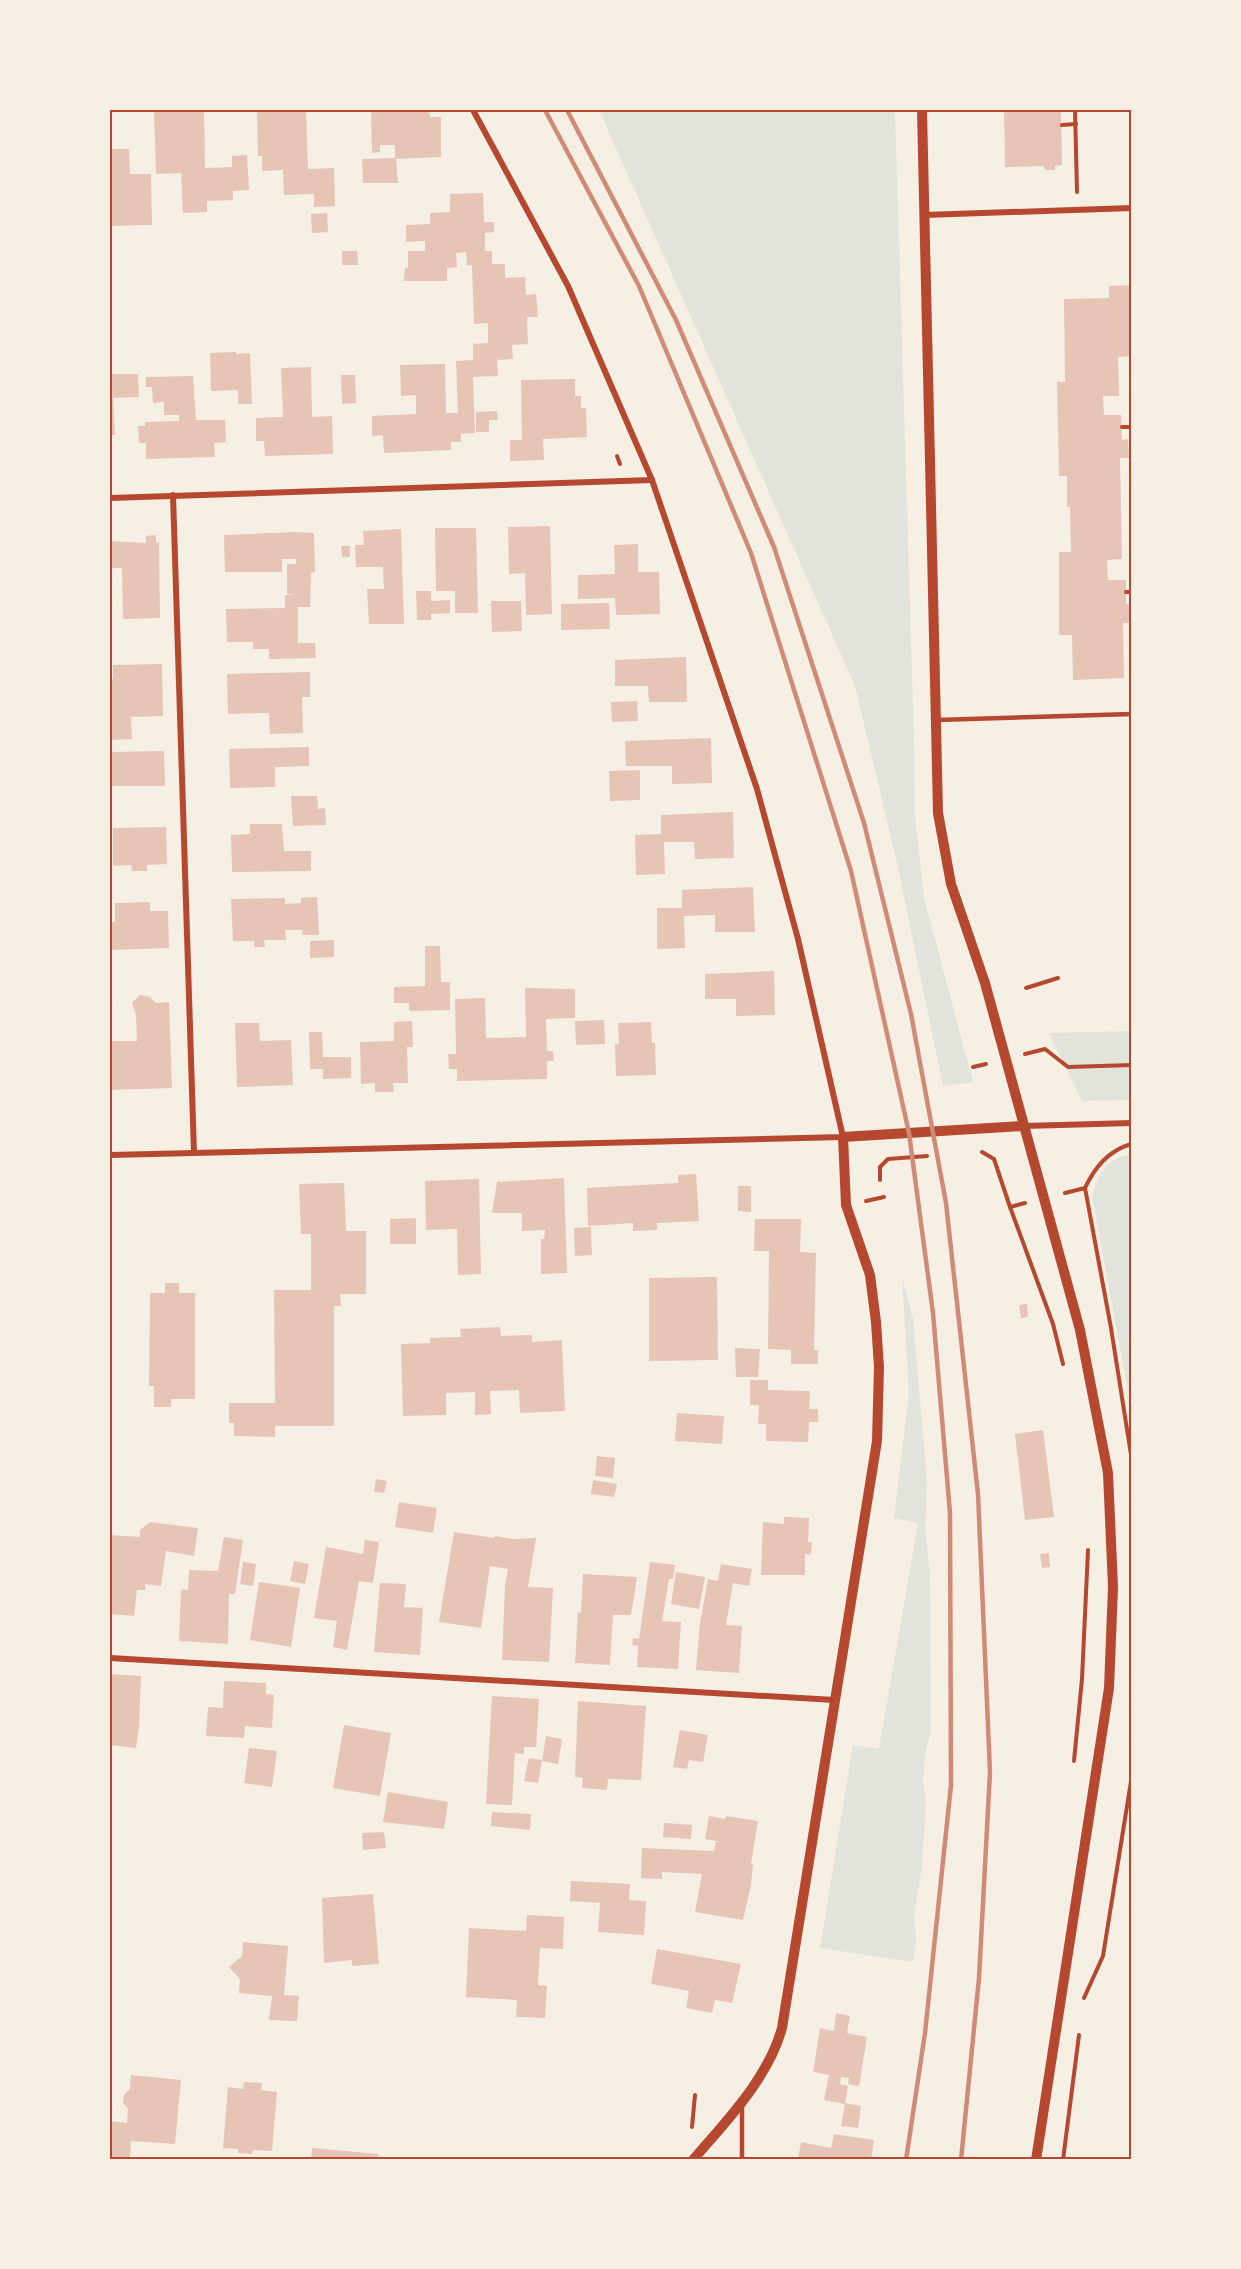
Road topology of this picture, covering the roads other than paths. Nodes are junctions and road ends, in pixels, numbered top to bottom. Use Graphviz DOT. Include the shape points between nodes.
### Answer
graph roads {
  1 [pos="473,110"];
  2 [pos="922,110"];
  3 [pos="1131,208"];
  4 [pos="925,215"];
  5 [pos="652,480"];
  6 [pos="173,495"];
  7 [pos="110,498"];
  8 [pos="1131,714"];
  9 [pos="937,720"];
  10 [pos="1131,1123"];
  11 [pos="1023,1126"];
  12 [pos="843,1137"];
  13 [pos="194,1153"];
  14 [pos="110,1155"];
  15 [pos="110,1658"];
  16 [pos="835,1700"];
  17 [pos="742,2104"];
  18 [pos="693,2160"];
  19 [pos="742,2160"];
  20 [pos="1036,2160"];
  1 -- 5 [label="street" via="568,286"];
  2 -- 4 [label="street"];
  3 -- 4 [label="street"];
  4 -- 9 [label="street"];
  5 -- 6 [label="street"];
  5 -- 12 [label="street" via="757,789 798,939"];
  6 -- 7 [label="street"];
  6 -- 13 [label="street"];
  8 -- 9 [label="lane"];
  9 -- 11 [label="street" via="938,813 946,864 985,983"];
  10 -- 11 [label="street"];
  11 -- 12 [label="street"];
  11 -- 20 [label="street" via="1080,1330 1108,1473 1113,1587 1110,1688"];
  12 -- 13 [label="street"];
  12 -- 16 [label="street" via="846,1205 870,1275 879,1373 877,1441"];
  13 -- 14 [label="street"];
  15 -- 16 [label="street"];
  16 -- 17 [label="street" via="782,2028 775,2048"];
  17 -- 18 [label="street"];
  17 -- 19 [label="lane"];
}
